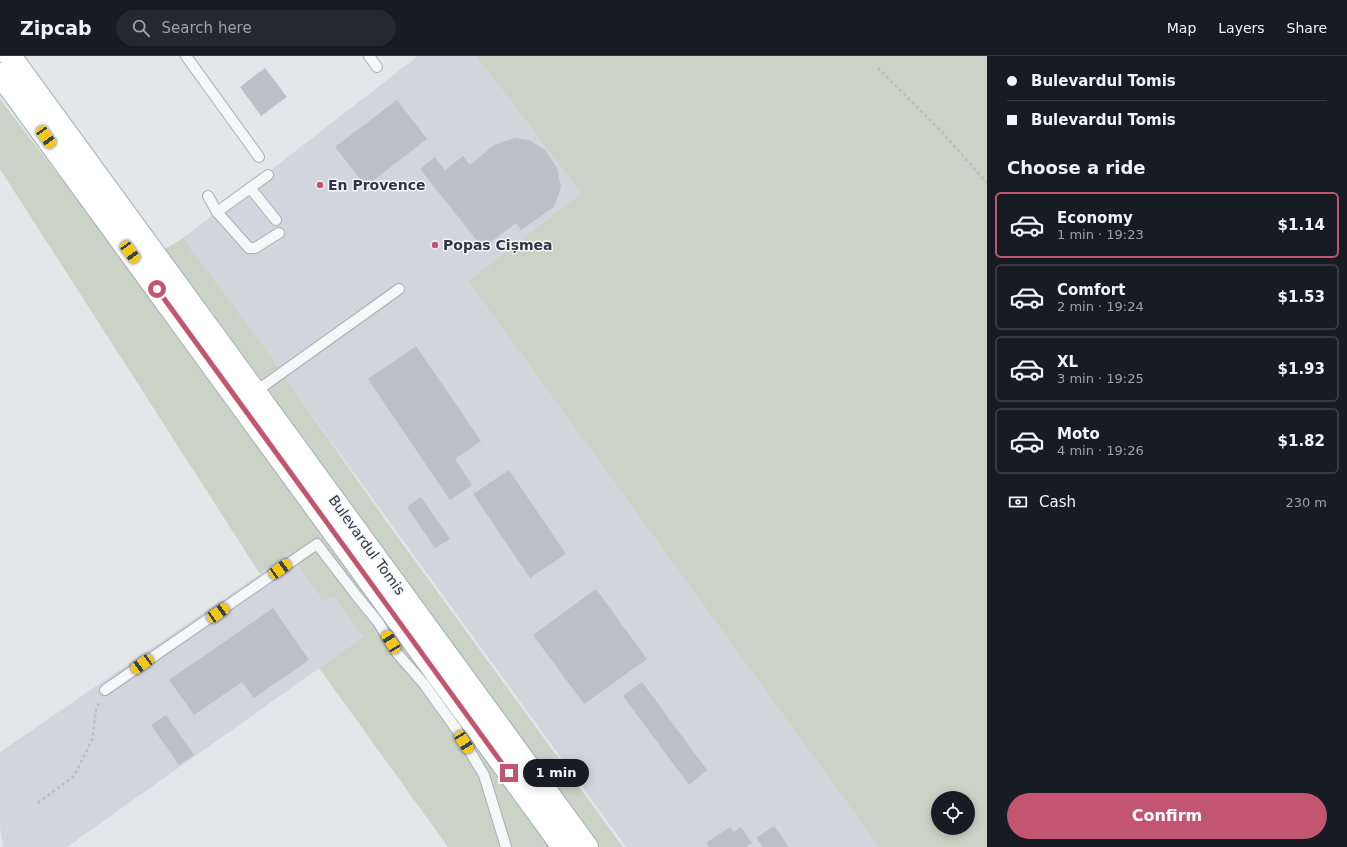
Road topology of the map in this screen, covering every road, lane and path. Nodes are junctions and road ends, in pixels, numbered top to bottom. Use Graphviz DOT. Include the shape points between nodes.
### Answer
graph roads {
  1 [pos="10,56"];
  2 [pos="186,56"];
  3 [pos="369,56"];
  4 [pos="377,67"];
  5 [pos="878,68"];
  6 [pos="0,74"];
  7 [pos="259,157"];
  8 [pos="268,175"];
  9 [pos="987,183"];
  10 [pos="251,189"];
  11 [pos="208,196"];
  12 [pos="217,212"];
  13 [pos="276,220"];
  14 [pos="279,233"];
  15 [pos="138,247"];
  16 [pos="399,289"];
  17 [pos="255,392"];
  18 [pos="339,572"];
  19 [pos="365,574"];
  20 [pos="105,690"];
  21 [pos="38,803"];
  22 [pos="506,847"];
  23 [pos="564,847"];
  24 [pos="587,847"];
  1 -- 15 [label="main road"];
  2 -- 7 [label="lane"];
  3 -- 4 [label="lane"];
  5 -- 9 [label="path" via="941,131"];
  6 -- 15 [label="main road"];
  8 -- 10 [label="lane"];
  10 -- 12 [label="lane"];
  10 -- 13 [label="lane"];
  11 -- 12 [label="lane"];
  12 -- 14 [label="lane" via="249,248 255,248"];
  15 -- 17 [label="main road, Bulevardul Tomis"];
  15 -- 19 [label="main road, Bulevardul Tomis"];
  16 -- 17 [label="lane"];
  17 -- 24 [label="main road, Bulevardul Tomis"];
  18 -- 19 [label="lane"];
  18 -- 20 [label="lane" via="318,544"];
  18 -- 22 [label="lane" via="457,730 484,775"];
  19 -- 23 [label="main road, Bulevardul Tomis"];
  20 -- 21 [label="path" via="96,710 92,740 74,776"];
}
